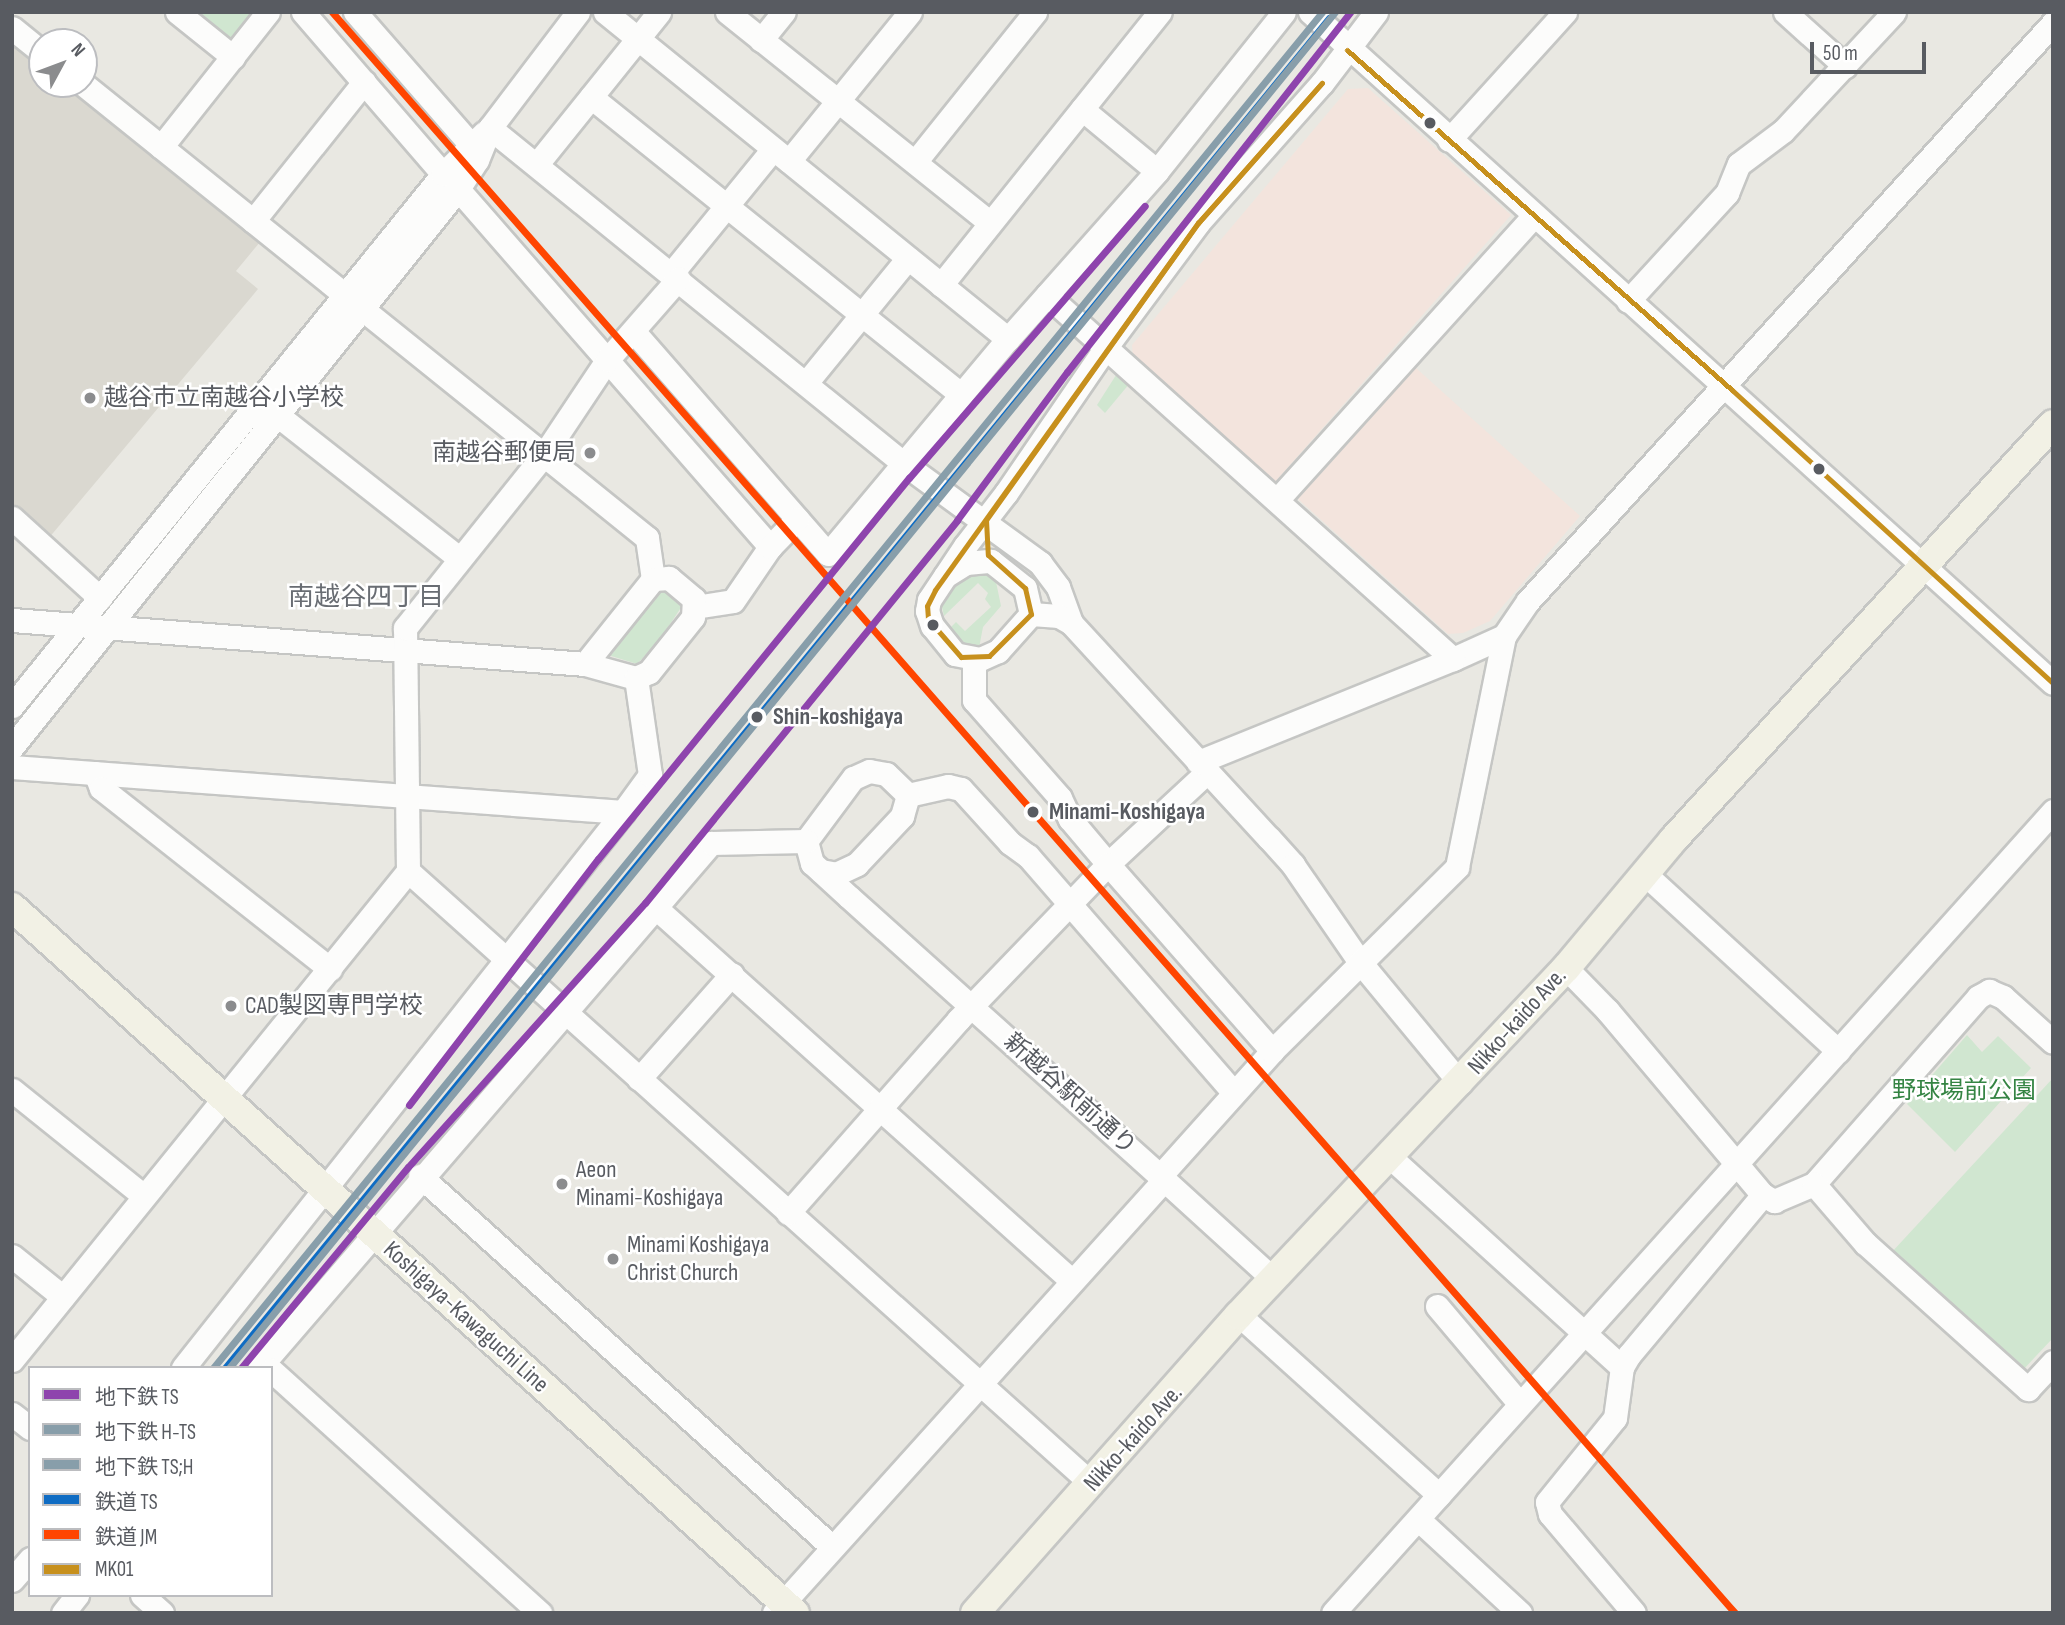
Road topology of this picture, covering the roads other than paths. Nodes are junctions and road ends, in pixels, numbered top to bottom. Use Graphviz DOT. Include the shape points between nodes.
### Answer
graph roads {
  1 [pos="177,12"];
  2 [pos="268,12"];
  3 [pos="303,12"];
  4 [pos="355,12"];
  5 [pos="578,12"];
  6 [pos="605,12"];
  7 [pos="659,12"];
  8 [pos="727,12"];
  9 [pos="784,12"];
  10 [pos="909,12"];
  11 [pos="1035,12"];
  12 [pos="1160,12"];
  13 [pos="1284,12"];
  14 [pos="1310,12"];
  15 [pos="1376,12"];
  16 [pos="1565,12"];
  17 [pos="1785,12"];
  18 [pos="1894,12"];
  19 [pos="2053,23"];
  20 [pos="12,28"];
  21 [pos="638,39"];
  22 [pos="761,40"];
  23 [pos="28,41"];
  24 [pos="1347,50"];
  25 [pos="233,57"];
  26 [pos="1844,66"];
  27 [pos="364,82"];
  28 [pos="98,96"];
  29 [pos="591,97"];
  30 [pos="839,102"];
  31 [pos="1082,109"];
  32 [pos="490,128"];
  33 [pos="1449,140"];
  34 [pos="471,145"];
  35 [pos="161,147"];
  36 [pos="781,155"];
  37 [pos="915,162"];
  38 [pos="537,164"];
  39 [pos="1157,172"];
  40 [pos="451,181"];
  41 [pos="727,206"];
  42 [pos="1534,216"];
  43 [pos="253,221"];
  44 [pos="990,223"];
  45 [pos="908,258"];
  46 [pos="675,276"];
  47 [pos="941,285"];
  48 [pos="1047,295"];
  49 [pos="1628,301"];
  50 [pos="353,302"];
  51 [pos="862,314"];
  52 [pos="635,333"];
  53 [pos="1008,339"];
  54 [pos="1106,347"];
  55 [pos="607,360"];
  56 [pos="806,383"];
  57 [pos="1723,387"];
  58 [pos="961,394"];
  59 [pos="276,414"];
  60 [pos="2053,424"];
  61 [pos="543,456"];
  62 [pos="903,463"];
  63 [pos="1277,500"];
  64 [pos="12,518"];
  65 [pos="797,519"];
  66 [pos="986,520"];
  67 [pos="770,548"];
  68 [pos="459,558"];
  69 [pos="991,562"];
  70 [pos="1925,566"];
  71 [pos="945,576"];
  72 [pos="653,579"];
  73 [pos="100,598"];
  74 [pos="695,607"];
  75 [pos="1031,614"];
  76 [pos="12,620"];
  77 [pos="1072,623"];
  78 [pos="108,624"];
  79 [pos="78,625"];
  80 [pos="1504,636"];
  81 [pos="402,648"];
  82 [pos="974,659"];
  83 [pos="1453,659"];
  84 [pos="585,664"];
  85 [pos="636,678"];
  86 [pos="2053,683"];
  87 [pos="12,706"];
  88 [pos="12,747"];
  89 [pos="12,766"];
  90 [pos="1203,767"];
  91 [pos="95,774"];
  92 [pos="908,795"];
  93 [pos="405,796"];
  94 [pos="623,811"];
  95 [pos="2053,811"];
  96 [pos="806,841"];
  97 [pos="857,864"];
  98 [pos="1108,864"];
  99 [pos="408,871"];
  100 [pos="821,871"];
  101 [pos="1644,874"];
  102 [pos="1068,902"];
  103 [pos="12,907"];
  104 [pos="656,908"];
  105 [pos="865,912"];
  106 [pos="507,958"];
  107 [pos="1360,962"];
  108 [pos="1566,968"];
  109 [pos="330,969"];
  110 [pos="732,974"];
  111 [pos="972,1006"];
  112 [pos="566,1013"];
  113 [pos="2053,1042"];
  114 [pos="1272,1051"];
  115 [pos="1838,1051"];
  116 [pos="639,1079"];
  117 [pos="1460,1083"];
  118 [pos="12,1090"];
  119 [pos="1233,1092"];
  120 [pos="225,1098"];
  121 [pos="880,1109"];
  122 [pos="1390,1157"];
  123 [pos="1735,1162"];
  124 [pos="420,1176"];
  125 [pos="1162,1178"];
  126 [pos="1814,1184"];
  127 [pos="325,1189"];
  128 [pos="1763,1195"];
  129 [pos="145,1196"];
  130 [pos="788,1213"];
  131 [pos="373,1233"];
  132 [pos="12,1255"];
  133 [pos="1273,1279"];
  134 [pos="1072,1281"];
  135 [pos="63,1297"];
  136 [pos="1437,1306"];
  137 [pos="1240,1315"];
  138 [pos="1581,1332"];
  139 [pos="12,1360"];
  140 [pos="2053,1362"];
  141 [pos="185,1366"];
  142 [pos="266,1366"];
  143 [pos="1622,1367"];
  144 [pos="273,1374"];
  145 [pos="979,1383"];
  146 [pos="1520,1403"];
  147 [pos="12,1414"];
  148 [pos="28,1426"];
  149 [pos="1092,1483"];
  150 [pos="1439,1495"];
  151 [pos="1418,1519"];
  152 [pos="831,1546"];
  153 [pos="28,1561"];
  154 [pos="12,1580"];
  155 [pos="74,1597"];
  156 [pos="144,1597"];
  157 [pos="784,1609"];
  158 [pos="62,1613"];
  159 [pos="162,1613"];
  160 [pos="540,1613"];
  161 [pos="975,1613"];
  162 [pos="1333,1613"];
  163 [pos="1520,1613"];
  164 [pos="1634,1613"];
  1 -- 25 [label="street"];
  2 -- 25 [label="street"];
  3 -- 27 [label="street"];
  4 -- 34 [label="street"];
  5 -- 32 [label="street"];
  6 -- 21 [label="street"];
  7 -- 21 [label="street"];
  8 -- 22 [label="street"];
  9 -- 22 [label="street"];
  10 -- 30 [label="street"];
  11 -- 37 [label="street"];
  12 -- 31 [label="street"];
  13 -- 39 [label="street"];
  14 -- 24 [label="street"];
  15 -- 24 [label="street"];
  16 -- 33 [label="street"];
  17 -- 26 [label="street"];
  18 -- 26 [label="street"];
  19 -- 57 [label="street"];
  20 -- 23 [label="street"];
  21 -- 29 [label="street"];
  21 -- 36 [label="street"];
  22 -- 30 [label="street"];
  24 -- 33 [label="street"];
  24 -- 54 [label="street" via="1198,223"];
  25 -- 35 [label="street"];
  26 -- 49 [label="street" via="1783,131 1739,164 1727,193"];
  27 -- 40 [label="street"];
  27 -- 43 [label="street"];
  28 -- 35 [label="street"];
  29 -- 38 [label="street"];
  29 -- 41 [label="street"];
  30 -- 36 [label="street"];
  30 -- 37 [label="street"];
  31 -- 39 [label="street"];
  31 -- 44 [label="street"];
  32 -- 34 [label="street"];
  32 -- 38 [label="street"];
  32 -- 40 [label="street" via="477,160"];
  33 -- 42 [label="street"];
  34 -- 40 [label="street"];
  35 -- 43 [label="street"];
  36 -- 41 [label="street"];
  36 -- 45 [label="street"];
  37 -- 44 [label="street"];
  38 -- 46 [label="street"];
  39 -- 48 [label="street"];
  40 -- 50 [label="street"];
  40 -- 55 [label="street"];
  41 -- 46 [label="street"];
  41 -- 51 [label="street"];
  42 -- 49 [label="street"];
  42 -- 63 [label="street"];
  43 -- 50 [label="street"];
  44 -- 47 [label="street"];
  45 -- 47 [label="street"];
  45 -- 51 [label="street"];
  46 -- 52 [label="street"];
  46 -- 56 [label="street"];
  47 -- 53 [label="street"];
  48 -- 53 [label="street"];
  48 -- 54 [label="street"];
  49 -- 57 [label="street"];
  50 -- 59 [label="street"];
  50 -- 61 [label="street"];
  50 -- 73 [label="street"];
  51 -- 56 [label="street"];
  51 -- 58 [label="street"];
  52 -- 55 [label="street"];
  52 -- 65 [label="street"];
  53 -- 58 [label="street"];
  54 -- 63 [label="street"];
  54 -- 66 [label="street"];
  55 -- 61 [label="street"];
  55 -- 67 [label="street"];
  56 -- 62 [label="street"];
  57 -- 70 [label="street"];
  57 -- 80 [label="street" via="1528,601"];
  58 -- 62 [label="street"];
  59 -- 68 [label="street"];
  59 -- 78 [label="street"];
  60 -- 70 [label="main road, Nikko-kaido Ave."];
  61 -- 68 [label="street"];
  61 -- 72 [label="street" via="647,538"];
  62 -- 65 [label="street" via="828,554"];
  62 -- 66 [label="street"];
  63 -- 83 [label="street"];
  64 -- 73 [label="street"];
  65 -- 67 [label="street"];
  66 -- 69 [label="street"];
  66 -- 71 [label="street"];
  66 -- 77 [label="street" via="1047,570"];
  67 -- 74 [label="street" via="733,601"];
  68 -- 81 [label="street" via="405,628"];
  69 -- 71 [label="street" via="966,563"];
  69 -- 75 [label="street" via="1025,588"];
  70 -- 86 [label="street"];
  70 -- 101 [label="main road, Nikko-kaido Ave."];
  71 -- 82 [label="street" via="927,606 928,619 955,653"];
  72 -- 74 [label="street" via="670,578 689,592"];
  72 -- 84 [label="street"];
  73 -- 79 [label="street"];
  74 -- 85 [label="street" via="693,617 649,672"];
  75 -- 77 [label="street" via="1059,616"];
  75 -- 82 [label="street" via="998,651"];
  76 -- 79 [label="street"];
  77 -- 90 [label="street"];
  78 -- 79 [label="street"];
  78 -- 81 [label="street"];
  78 -- 88 [label="street"];
  79 -- 87 [label="street"];
  80 -- 83 [label="street"];
  80 -- 107 [label="street" via="1457,867"];
  81 -- 84 [label="street"];
  81 -- 93 [label="street"];
  82 -- 98 [label="street" via="974,700 1060,797 1070,820"];
  83 -- 90 [label="street"];
  84 -- 85 [label="street"];
  85 -- 94 [label="street" via="650,775"];
  89 -- 91 [label="street"];
  90 -- 98 [label="street"];
  90 -- 107 [label="street" via="1293,865"];
  91 -- 93 [label="street"];
  91 -- 109 [label="street" via="101,788"];
  92 -- 96 [label="street" via="886,774 860,773"];
  92 -- 97 [label="street" via="902,816"];
  92 -- 102 [label="street" via="948,786 961,789"];
  93 -- 94 [label="street"];
  93 -- 99 [label="street"];
  94 -- 106 [label="street"];
  95 -- 115 [label="street"];
  96 -- 100 [label="street" via="807,855"];
  96 -- 104 [label="street" via="711,843"];
  97 -- 100 [label="street" via="836,874"];
  97 -- 105 [label="street" via="854,888"];
  98 -- 102 [label="street"];
  98 -- 114 [label="street"];
  99 -- 106 [label="street"];
  99 -- 109 [label="street"];
  100 -- 105 [label="street, 新越谷駅前通り"];
  101 -- 108 [label="main road, Nikko-kaido Ave."];
  101 -- 115 [label="street"];
  102 -- 111 [label="street"];
  102 -- 119 [label="street"];
  103 -- 120 [label="main road, Koshigaya-Kawaguchi Line"];
  104 -- 110 [label="street"];
  104 -- 112 [label="street"];
  105 -- 111 [label="street, 新越谷駅前通り"];
  106 -- 112 [label="street"];
  106 -- 127 [label="street"];
  107 -- 114 [label="street"];
  107 -- 117 [label="street"];
  108 -- 117 [label="main road, Nikko-kaido Ave."];
  108 -- 123 [label="street"];
  109 -- 120 [label="street"];
  110 -- 116 [label="street"];
  110 -- 121 [label="street"];
  111 -- 121 [label="street"];
  111 -- 125 [label="street, 新越谷駅前通り"];
  112 -- 116 [label="street"];
  112 -- 124 [label="street"];
  113 -- 126 [label="street" via="2003,997 1989,991 1978,997"];
  114 -- 119 [label="street"];
  115 -- 123 [label="street"];
  116 -- 130 [label="street"];
  117 -- 122 [label="main road, Nikko-kaido Ave."];
  118 -- 129 [label="street"];
  119 -- 125 [label="street"];
  120 -- 127 [label="main road, Koshigaya-Kawaguchi Line"];
  120 -- 129 [label="street"];
  121 -- 130 [label="street"];
  121 -- 134 [label="street"];
  122 -- 133 [label="main road, Nikko-kaido Ave."];
  122 -- 138 [label="street"];
  123 -- 128 [label="street"];
  123 -- 138 [label="street"];
  124 -- 131 [label="street"];
  124 -- 152 [label="street"];
  125 -- 133 [label="street, 新越谷駅前通り"];
  125 -- 134 [label="street"];
  126 -- 128 [label="street" via="1774,1201"];
  126 -- 140 [label="street" via="1865,1243 2028,1389"];
  127 -- 131 [label="main road, Koshigaya-Kawaguchi Line"];
  127 -- 141 [label="street"];
  128 -- 143 [label="street"];
  129 -- 135 [label="street"];
  130 -- 145 [label="street"];
  131 -- 142 [label="street"];
  131 -- 157 [label="main road, Koshigaya-Kawaguchi Line"];
  132 -- 135 [label="street"];
  133 -- 137 [label="main road, Nikko-kaido Ave."];
  134 -- 145 [label="street"];
  135 -- 139 [label="street"];
  136 -- 146 [label="street"];
  137 -- 149 [label="main road, Nikko-kaido Ave."];
  137 -- 150 [label="street"];
  138 -- 143 [label="street"];
  138 -- 146 [label="street"];
  143 -- 164 [label="street" via="1615,1418 1546,1502 1550,1514"];
  144 -- 160 [label="street"];
  145 -- 149 [label="street"];
  145 -- 152 [label="street"];
  146 -- 150 [label="street"];
  147 -- 148 [label="street"];
  149 -- 161 [label="main road, Nikko-kaido Ave."];
  150 -- 151 [label="street"];
  151 -- 162 [label="street"];
  151 -- 163 [label="street"];
  152 -- 157 [label="street"];
  153 -- 154 [label="street"];
  155 -- 158 [label="street"];
  156 -- 159 [label="street"];
}
